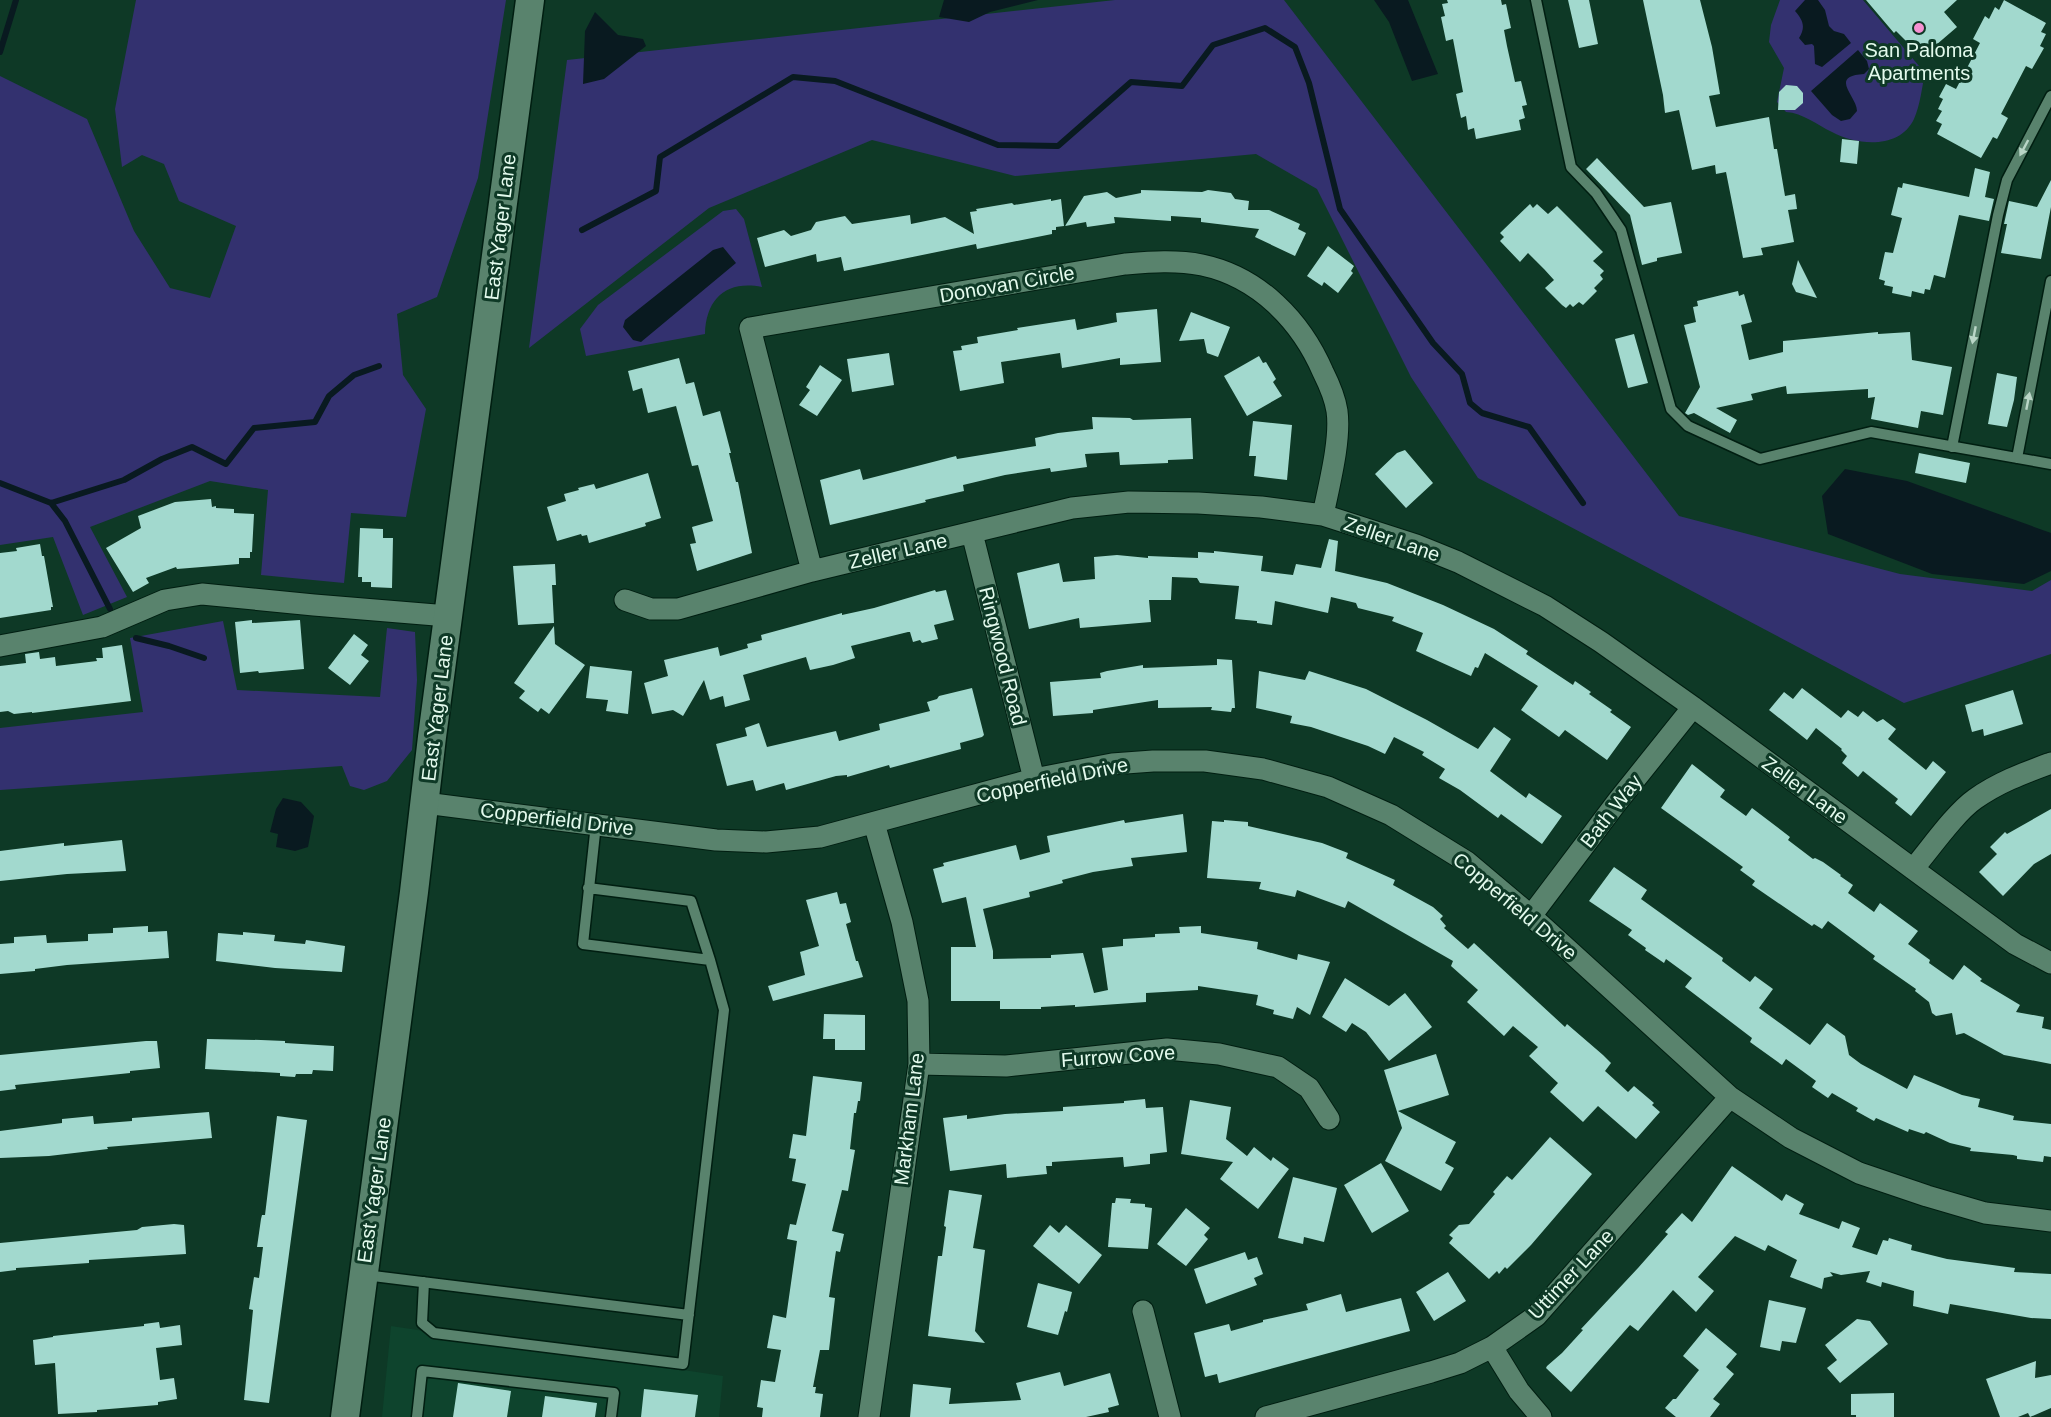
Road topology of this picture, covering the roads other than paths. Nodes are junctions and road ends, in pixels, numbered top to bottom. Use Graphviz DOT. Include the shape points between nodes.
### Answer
graph roads {
  1 [pos="530,0"];
  2 [pos="1536,0"];
  3 [pos="2051,96"];
  4 [pos="2051,281"];
  5 [pos="1952,447"];
  6 [pos="2017,458"];
  7 [pos="2051,464"];
  8 [pos="1323,515"];
  9 [pos="972,533"];
  10 [pos="812,571"];
  11 [pos="625,600"];
  12 [pos="448,616"];
  13 [pos="0,646"];
  14 [pos="1693,707"];
  15 [pos="2051,763"];
  16 [pos="1034,779"];
  17 [pos="425,803"];
  18 [pos="874,823"];
  19 [pos="596,824"];
  20 [pos="1913,869"];
  21 [pos="588,888"];
  22 [pos="1531,915"];
  23 [pos="710,960"];
  24 [pos="2051,963"];
  25 [pos="919,1064"];
  26 [pos="1730,1097"];
  27 [pos="1329,1119"];
  28 [pos="2051,1221"];
  29 [pos="362,1275"];
  30 [pos="424,1282"];
  31 [pos="1143,1311"];
  32 [pos="689,1316"];
  33 [pos="1492,1347"];
  34 [pos="345,1417"];
  35 [pos="417,1417"];
  36 [pos="612,1417"];
  37 [pos="869,1417"];
  38 [pos="1170,1417"];
  39 [pos="1266,1417"];
  40 [pos="1541,1417"];
  1 -- 12 [label="street, East Yager Lane"];
  2 -- 5 [label="lane" via="1571,167 1596,193 1621,230 1671,409 1689,426 1760,459 1871,432"];
  3 -- 5 [label="lane, one-way" via="2007,180"];
  6 -- 4 [label="lane, one-way"];
  5 -- 6 [label="lane"];
  6 -- 7 [label="lane"];
  8 -- 9 [label="street, Zeller Lane" via="1261,507 1130,502 1072,508"];
  8 -- 10 [label="street, Donovan Circle" via="1336,446 1337,411 1306,338 1265,294 1239,278 1203,265 1166,261 1125,264 750,328"];
  8 -- 14 [label="street, Zeller Lane" via="1416,545 1497,581 1545,606"];
  9 -- 10 [label="street, Zeller Lane"];
  9 -- 16 [label="street, Ringwood Road"];
  10 -- 11 [label="street, Zeller Lane" via="678,609 651,609"];
  12 -- 13 [label="street" via="202,594 165,600 102,627"];
  12 -- 17 [label="street, East Yager Lane"];
  14 -- 20 [label="street, Zeller Lane"];
  14 -- 22 [label="street, Bath Way"];
  15 -- 20 [label="street" via="2011,777 1973,800"];
  16 -- 18 [label="street, Copperfield Drive"];
  16 -- 22 [label="street, Copperfield Drive" via="1112,764 1153,761 1205,761 1263,769 1328,787 1391,815 1467,862"];
  17 -- 19 [label="street, Copperfield Drive"];
  17 -- 29 [label="street, East Yager Lane"];
  18 -- 19 [label="street, Copperfield Drive" via="820,837 766,842 716,840"];
  18 -- 25 [label="street, Markham Lane" via="902,922 918,1000"];
  19 -- 21 [label="lane"];
  20 -- 24 [label="street, Zeller Lane" via="2015,944"];
  21 -- 23 [label="lane" via="691,901"];
  21 -- 23 [label="lane" via="583,944"];
  22 -- 26 [label="street, Copperfield Drive"];
  23 -- 32 [label="lane" via="724,1010"];
  25 -- 27 [label="street, Furrow Cove" via="1006,1066 1167,1049 1219,1054 1278,1067 1310,1088"];
  25 -- 37 [label="street, Markham Lane"];
  26 -- 28 [label="street, Copperfield Drive" via="1791,1138 1858,1173 1985,1213"];
  26 -- 33 [label="street, Uttimer Lane" via="1536,1316"];
  29 -- 30 [label="lane"];
  29 -- 34 [label="street, East Yager Lane"];
  30 -- 32 [label="lane"];
  30 -- 32 [label="lane" via="422,1323 434,1333 683,1364"];
  31 -- 38 [label="street"];
  33 -- 39 [label="street, Uttimer Lane" via="1431,1372"];
  33 -- 40 [label="street"];
  35 -- 36 [label="lane" via="422,1371 614,1393"];
}
